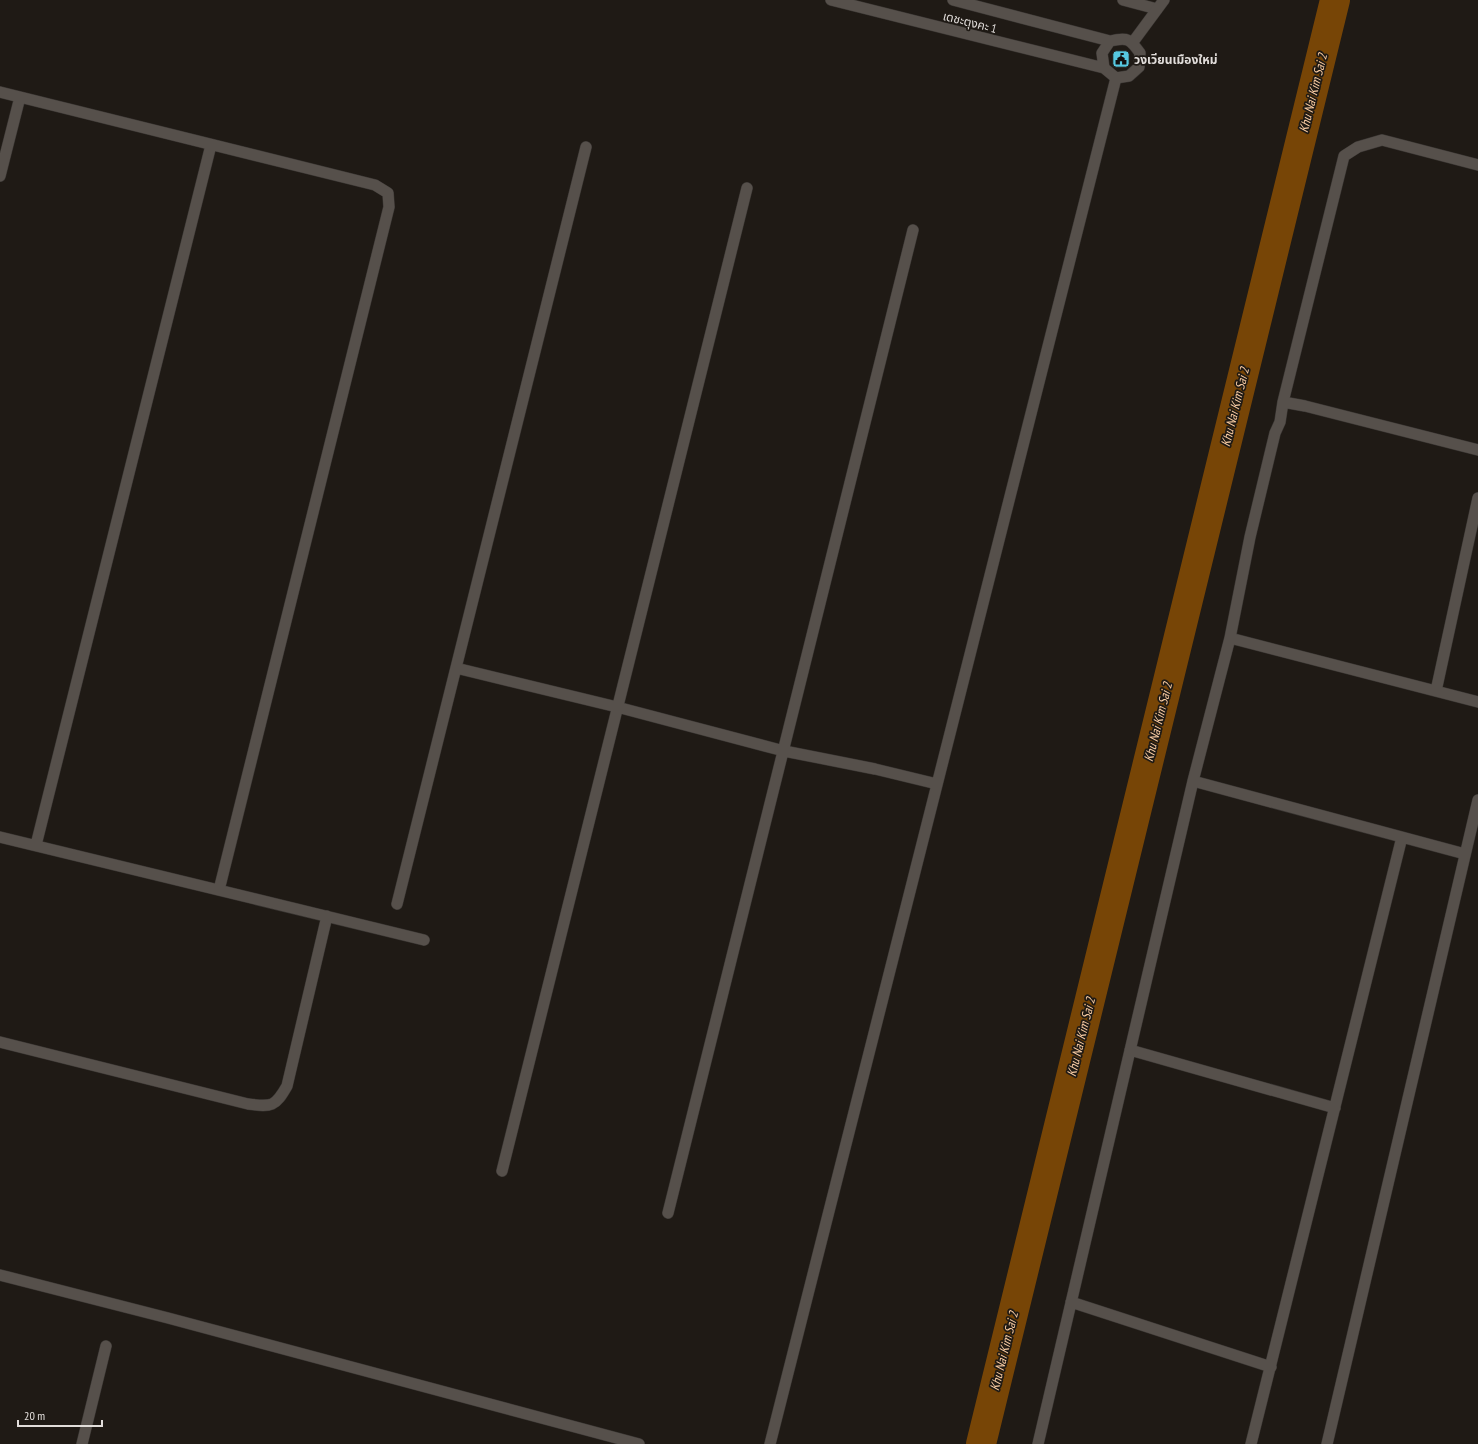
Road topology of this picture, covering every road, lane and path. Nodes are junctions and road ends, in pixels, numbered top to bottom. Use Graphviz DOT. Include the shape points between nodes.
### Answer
graph roads {
  1 [pos="831,0"];
  2 [pos="953,0"];
  3 [pos="1123,0"];
  4 [pos="1164,0"];
  5 [pos="977,3"];
  6 [pos="1157,9"];
  7 [pos="1110,41"];
  8 [pos="1132,42"];
  9 [pos="1104,68"];
  10 [pos="1116,78"];
  11 [pos="0,92"];
  12 [pos="20,97"];
  13 [pos="211,145"];
  14 [pos="586,147"];
  15 [pos="1478,165"];
  16 [pos="0,176"];
  17 [pos="747,188"];
  18 [pos="913,230"];
  19 [pos="1283,402"];
  20 [pos="1478,450"];
  21 [pos="1478,498"];
  22 [pos="1230,638"];
  23 [pos="456,668"];
  24 [pos="1436,691"];
  25 [pos="1478,702"];
  26 [pos="617,707"];
  27 [pos="784,750"];
  28 [pos="1193,781"];
  29 [pos="937,784"];
  30 [pos="1478,800"];
  31 [pos="0,837"];
  32 [pos="1402,838"];
  33 [pos="36,845"];
  34 [pos="1465,854"];
  35 [pos="220,890"];
  36 [pos="397,904"];
  37 [pos="328,916"];
  38 [pos="424,940"];
  39 [pos="0,1042"];
  40 [pos="1130,1050"];
  41 [pos="1335,1108"];
  42 [pos="502,1171"];
  43 [pos="668,1213"];
  44 [pos="0,1276"];
  45 [pos="1071,1302"];
  46 [pos="106,1346"];
  47 [pos="1270,1366"];
  48 [pos="82,1444"];
  49 [pos="639,1444"];
  50 [pos="770,1444"];
  51 [pos="1038,1444"];
  52 [pos="1252,1444"];
  53 [pos="1326,1444"];
  1 -- 9 [label="street, เดชะตุงคะ 1"];
  2 -- 5 [label="street, เดชะตุงคะ 1"];
  3 -- 6 [label="street"];
  4 -- 6 [label="street"];
  5 -- 7 [label="street, เดชะตุงคะ 1"];
  6 -- 8 [label="street"];
  7 -- 8 [label="street" via="1122,38"];
  7 -- 9 [label="street" via="1102,53"];
  8 -- 10 [label="street" via="1140,53 1139,67 1129,76"];
  9 -- 10 [label="street"];
  10 -- 29 [label="street"];
  11 -- 12 [label="street"];
  12 -- 13 [label="street"];
  12 -- 16 [label="street"];
  13 -- 33 [label="street"];
  13 -- 35 [label="street" via="376,185 388,194 389,207"];
  14 -- 23 [label="street"];
  15 -- 19 [label="street" via="1382,140 1358,147 1344,156"];
  17 -- 26 [label="street"];
  18 -- 27 [label="street"];
  19 -- 20 [label="street"];
  19 -- 22 [label="street" via="1250,536"];
  21 -- 24 [label="street"];
  22 -- 24 [label="street"];
  22 -- 28 [label="street"];
  23 -- 26 [label="street"];
  23 -- 36 [label="street"];
  24 -- 25 [label="street"];
  26 -- 27 [label="street"];
  26 -- 42 [label="street"];
  27 -- 29 [label="street"];
  27 -- 43 [label="street"];
  28 -- 32 [label="street"];
  28 -- 40 [label="street"];
  29 -- 50 [label="street"];
  30 -- 34 [label="street"];
  31 -- 33 [label="street"];
  32 -- 34 [label="street"];
  32 -- 41 [label="street"];
  33 -- 35 [label="street"];
  34 -- 53 [label="street"];
  35 -- 37 [label="street"];
  37 -- 38 [label="street"];
  37 -- 39 [label="street" via="286,1086 278,1101 267,1106 248,1104"];
  40 -- 41 [label="street"];
  40 -- 45 [label="street"];
  41 -- 47 [label="street"];
  44 -- 49 [label="street" via="176,1320"];
  45 -- 47 [label="street"];
  45 -- 51 [label="street"];
  46 -- 48 [label="street"];
  47 -- 52 [label="street"];
}
